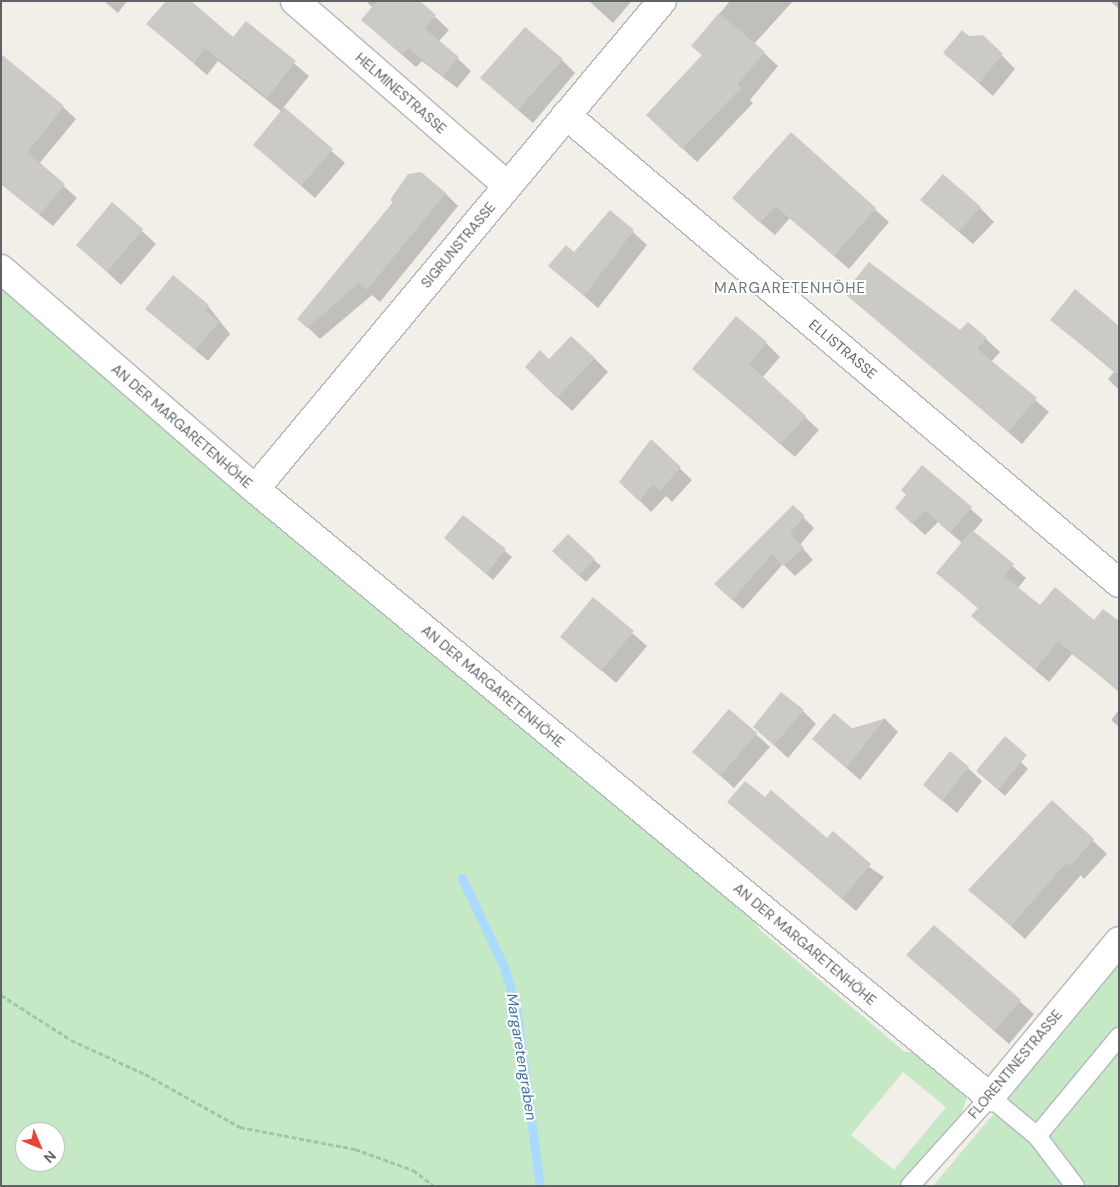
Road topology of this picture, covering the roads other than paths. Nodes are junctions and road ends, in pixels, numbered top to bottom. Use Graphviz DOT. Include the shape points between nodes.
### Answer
graph roads {
  1 [pos="294,1"];
  2 [pos="662,1"];
  3 [pos="566,115"];
  4 [pos="508,185"];
  5 [pos="1,269"];
  6 [pos="254,489"];
  7 [pos="1119,583"];
  8 [pos="1119,941"];
  9 [pos="1119,1038"];
  10 [pos="990,1097"];
  11 [pos="1037,1136"];
  12 [pos="910,1186"];
  13 [pos="1075,1186"];
  1 -- 4 [label="street, HELMINESTRASSE"];
  2 -- 3 [label="street, SIGRUNSTRASSE"];
  3 -- 4 [label="street, SIGRUNSTRASSE"];
  3 -- 7 [label="street, ELLISTRASSE"];
  4 -- 6 [label="street, SIGRUNSTRASSE"];
  5 -- 6 [label="street, AN DER MARGARETENHÖHE"];
  6 -- 10 [label="street, AN DER MARGARETENHÖHE"];
  8 -- 10 [label="street, FLORENTINESTRASSE"];
  9 -- 11 [label="lane"];
  10 -- 11 [label="lane"];
  10 -- 12 [label="lane, FLORENTINESTRASSE"];
  11 -- 13 [label="lane"];
}
